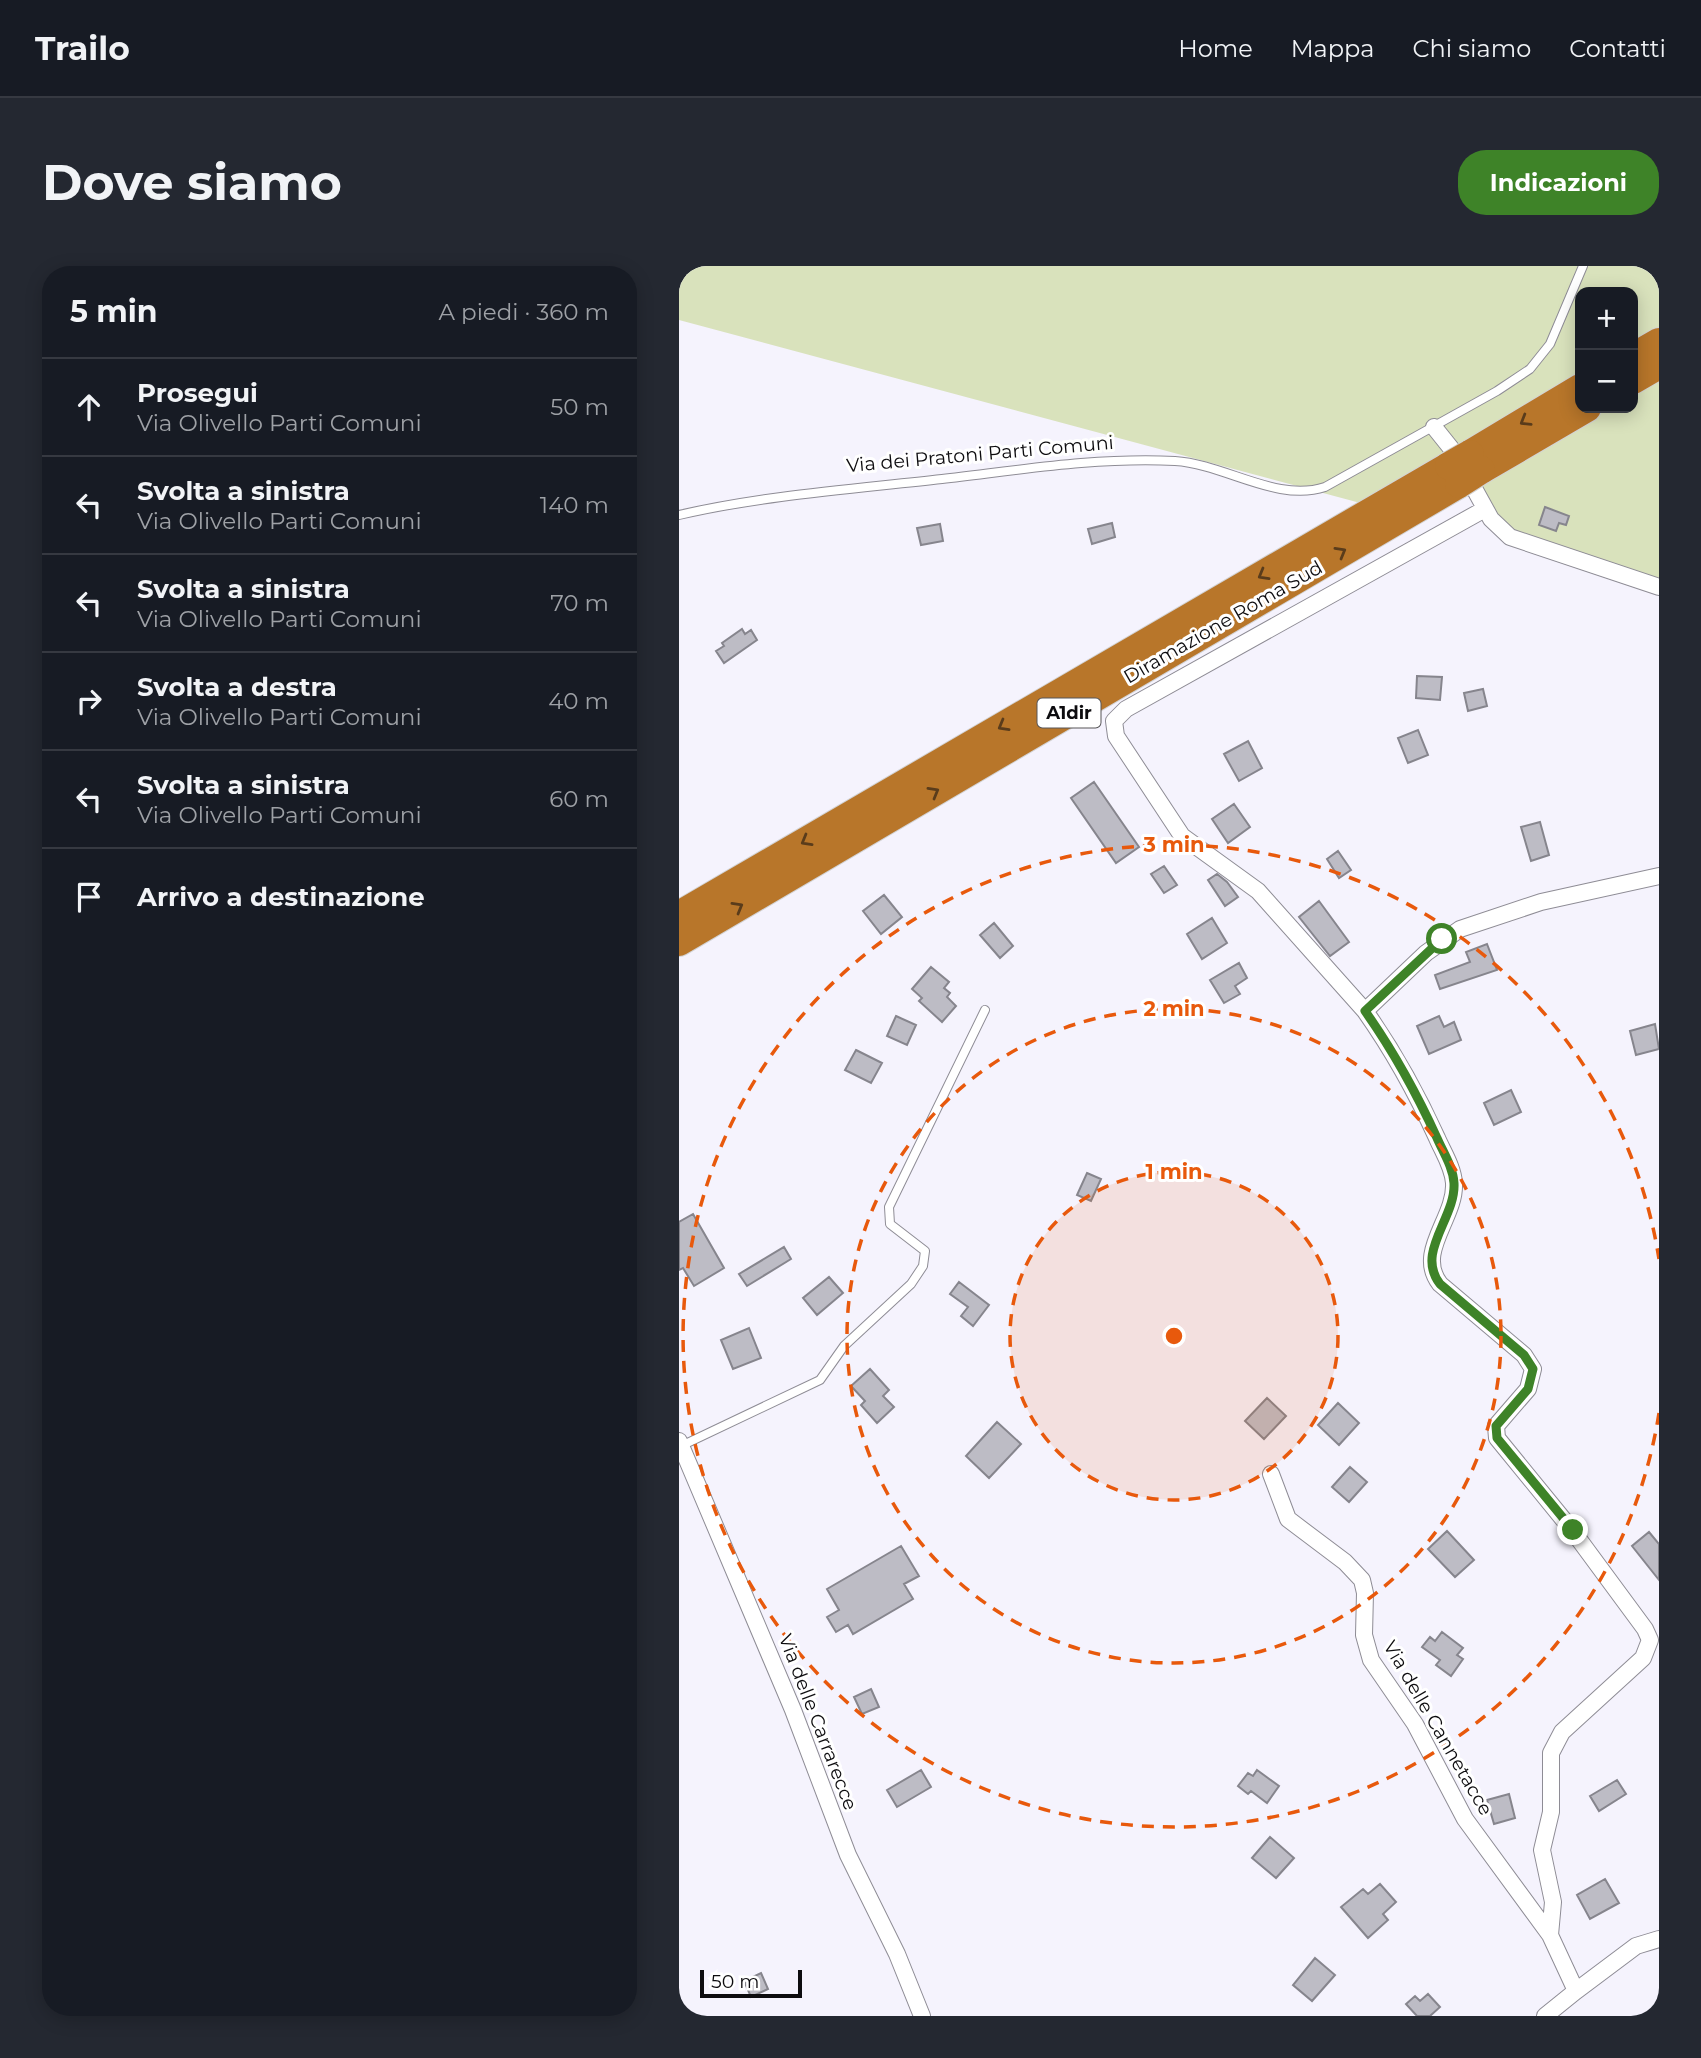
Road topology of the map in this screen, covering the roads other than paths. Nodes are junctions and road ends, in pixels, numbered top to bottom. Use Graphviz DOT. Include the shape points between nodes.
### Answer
graph roads {
  1 [pos="1583,266"];
  2 [pos="1659,342"];
  3 [pos="1638,354"];
  4 [pos="1659,365"];
  5 [pos="1638,377"];
  6 [pos="1575,391"];
  7 [pos="1577,413"];
  8 [pos="1434,427"];
  9 [pos="1464,468"];
  10 [pos="1485,509"];
  11 [pos="679,515"];
  12 [pos="1659,587"];
  13 [pos="1659,876"];
  14 [pos="679,915"];
  15 [pos="679,942"];
  16 [pos="985,1010"];
  17 [pos="1365,1011"];
  18 [pos="680,1444"];
  19 [pos="1271,1474"];
  20 [pos="1550,1935"];
  21 [pos="1659,1939"];
  22 [pos="1576,1991"];
  23 [pos="922,2016"];
  24 [pos="1545,2016"];
  1 -- 8 [label="lane, Via dei Pratoni Parti Comuni" via="1540,359 1521,377"];
  2 -- 3 [label="highway"];
  4 -- 5 [label="highway"];
  6 -- 9 [label="highway, Diramazione Roma Sud / A1dir, one-way"];
  7 -- 9 [label="highway, Diramazione Roma Sud / A1dir"];
  8 -- 10 [label="street" via="1454,452"];
  8 -- 11 [label="lane, Via dei Pratoni Parti Comuni" via="1325,487 1305,493 1204,465 1142,461 1051,465 801,492"];
  9 -- 14 [label="highway, Diramazione Roma Sud / A1dir, one-way"];
  15 -- 9 [label="highway, Diramazione Roma Sud / A1dir, one-way"];
  10 -- 12 [label="street" via="1498,527 1525,545"];
  10 -- 17 [label="street" via="1126,709 1114,721 1117,736 1177,830 1258,891"];
  13 -- 17 [label="street" via="1541,902 1459,929 1431,948"];
  16 -- 18 [label="lane" via="889,1211 892,1226 925,1251 918,1274 844,1346 816,1384"];
  17 -- 20 [label="street" via="1402,1065 1452,1174 1452,1200 1431,1259 1434,1275 1524,1355 1533,1369 1528,1389 1496,1426 1497,1438 1573,1530 1650,1640 1643,1658 1562,1732 1552,1750 1551,1812 1542,1850 1553,1902"];
  18 -- 23 [label="street, Via delle Carrarecce" via="793,1710 848,1855"];
  19 -- 20 [label="street, Via delle Cannetacce" via="1288,1519 1345,1562 1361,1580 1364,1635 1371,1660 1415,1724 1465,1819"];
  20 -- 22 [label="street, Via delle Cannetacce"];
  21 -- 22 [label="street" via="1636,1946"];
  22 -- 24 [label="street"];
}
